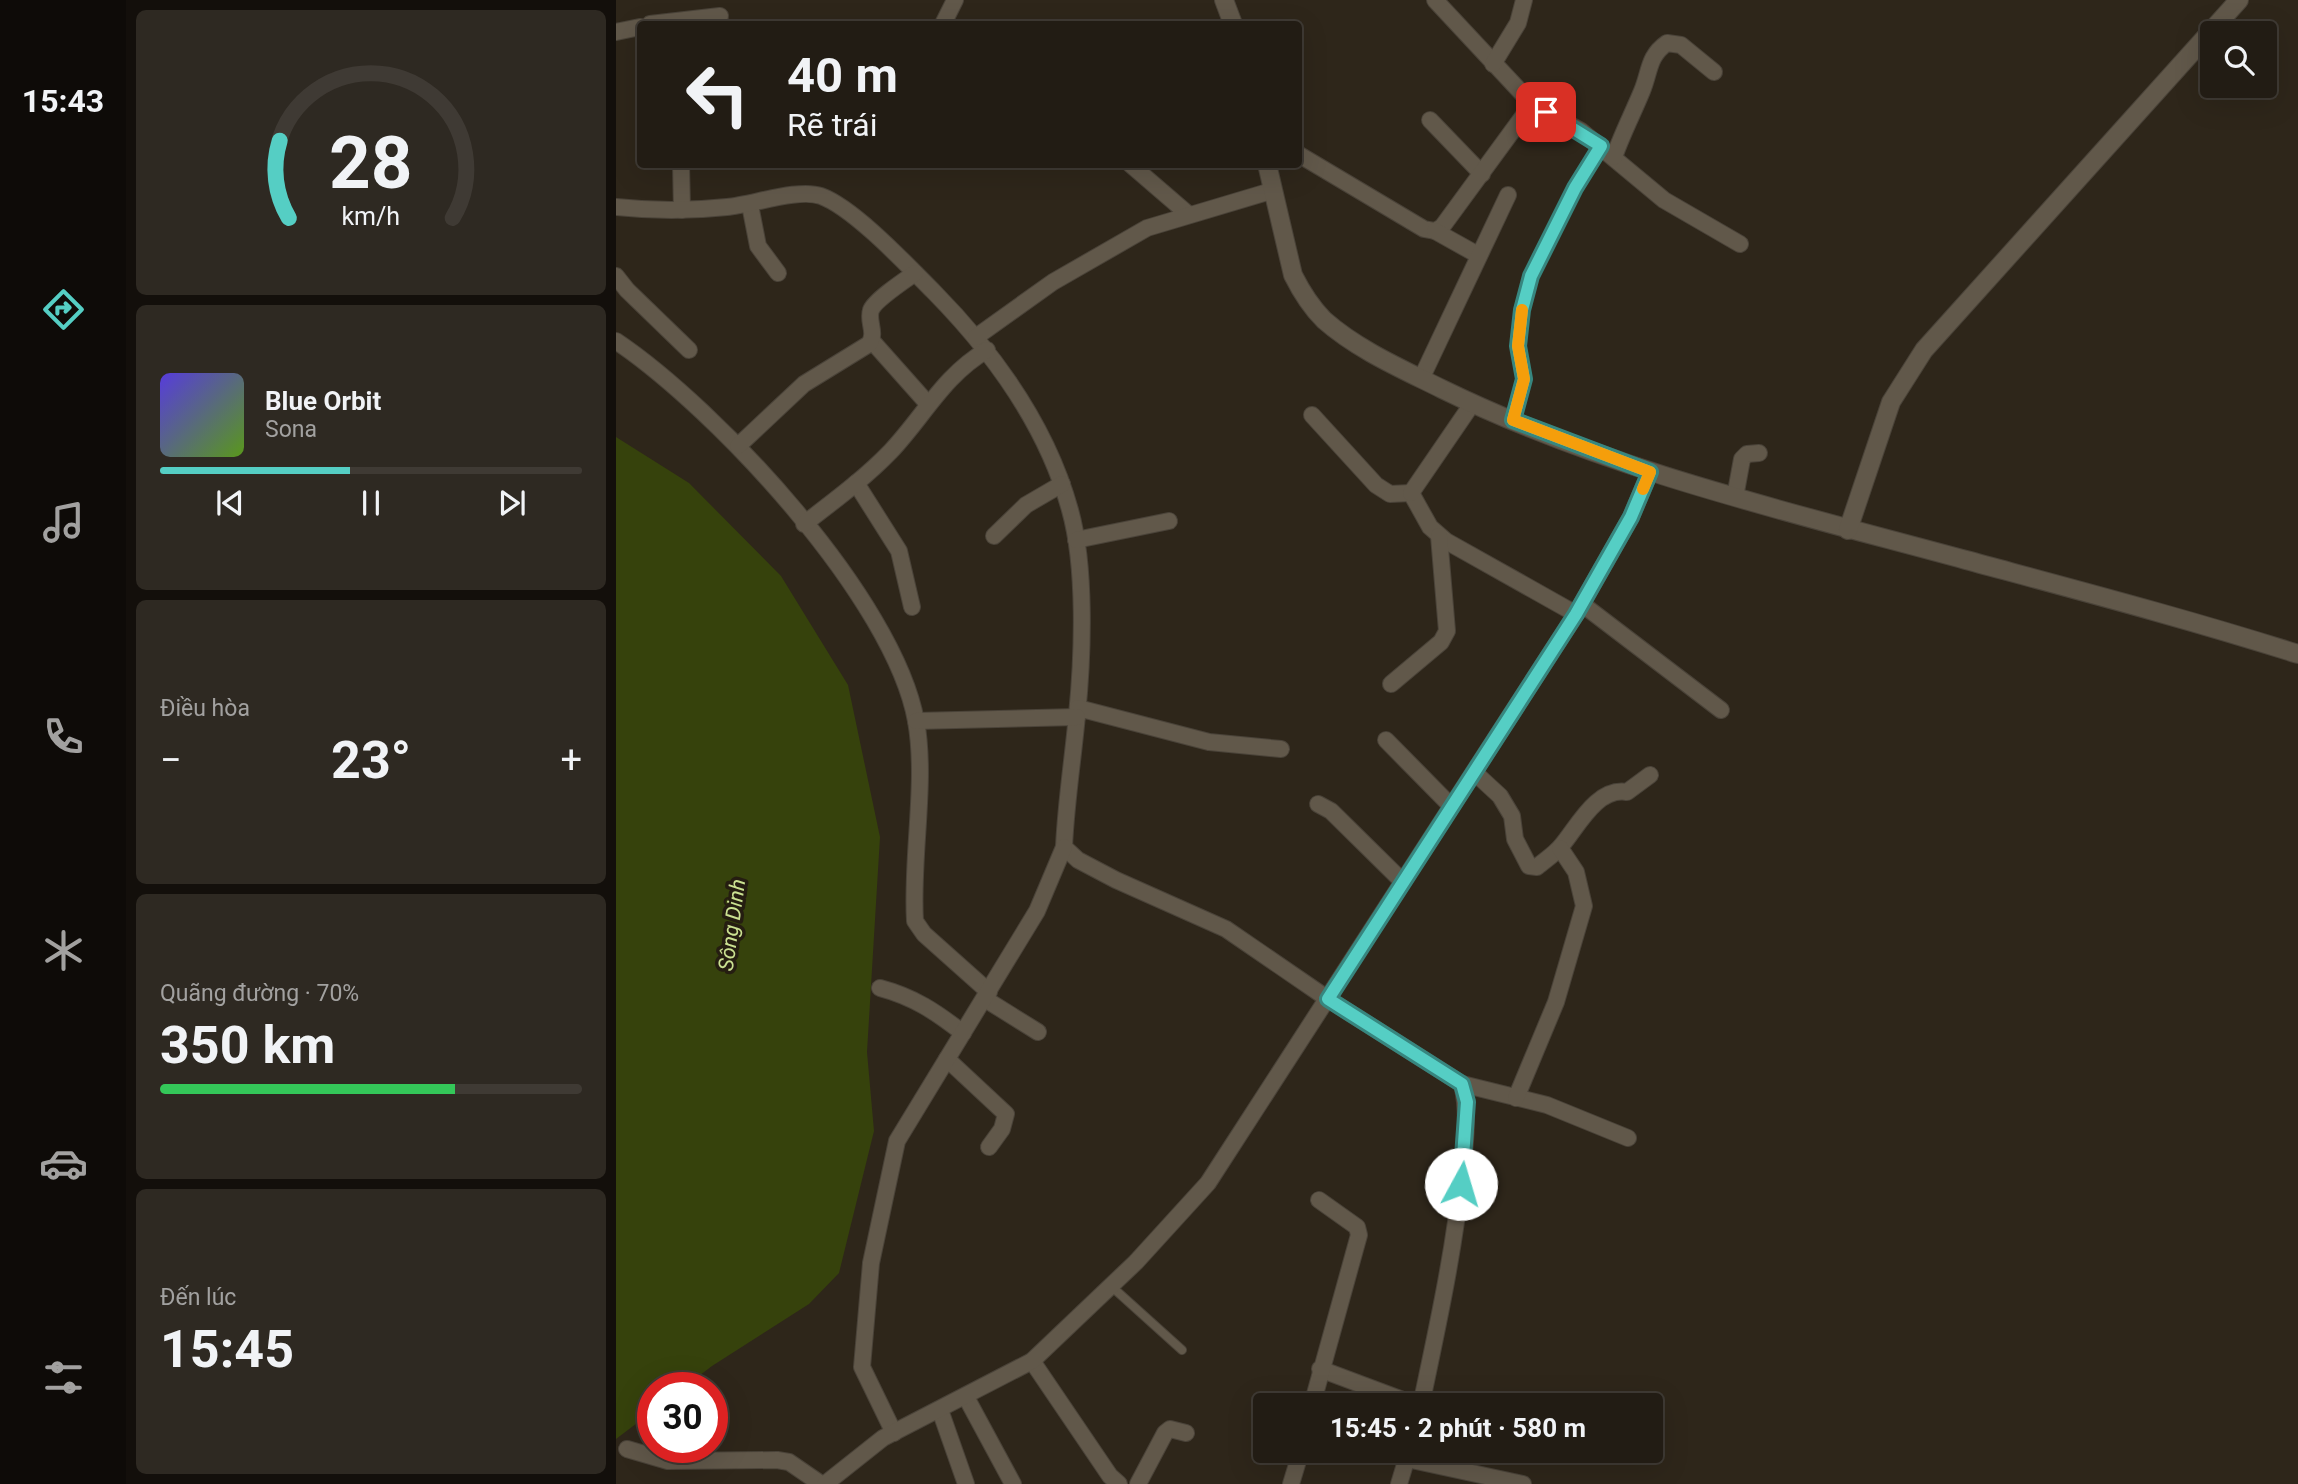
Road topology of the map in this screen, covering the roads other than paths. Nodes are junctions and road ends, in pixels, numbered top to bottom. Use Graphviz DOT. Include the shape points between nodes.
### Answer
graph roads {
  1 [pos="955,0"];
  2 [pos="1224,0"];
  3 [pos="1524,0"];
  4 [pos="2239,0"];
  5 [pos="1441,2"];
  6 [pos="720,16"];
  7 [pos="676,21"];
  8 [pos="944,21"];
  9 [pos="1232,21"];
  10 [pos="637,28"];
  11 [pos="616,32"];
  12 [pos="1493,64"];
  13 [pos="1714,72"];
  14 [pos="1532,104"];
  15 [pos="1430,120"];
  16 [pos="1601,146"];
  17 [pos="1302,156"];
  18 [pos="1614,157"];
  19 [pos="681,168"];
  20 [pos="1135,168"];
  21 [pos="1268,168"];
  22 [pos="1482,174"];
  23 [pos="1271,191"];
  24 [pos="1508,195"];
  25 [pos="750,205"];
  26 [pos="616,207"];
  27 [pos="682,210"];
  28 [pos="1188,214"];
  29 [pos="1435,231"];
  30 [pos="1740,244"];
  31 [pos="1478,255"];
  32 [pos="778,273"];
  33 [pos="915,273"];
  34 [pos="616,275"];
  35 [pos="616,341"];
  36 [pos="872,341"];
  37 [pos="981,343"];
  38 [pos="689,350"];
  39 [pos="1421,379"];
  40 [pos="928,404"];
  41 [pos="1472,404"];
  42 [pos="1312,415"];
  43 [pos="1513,420"];
  44 [pos="738,446"];
  45 [pos="1759,453"];
  46 [pos="1650,472"];
  47 [pos="856,484"];
  48 [pos="1062,484"];
  49 [pos="1411,494"];
  50 [pos="1735,497"];
  51 [pos="1169,521"];
  52 [pos="804,524"];
  53 [pos="1848,530"];
  54 [pos="994,536"];
  55 [pos="1440,536"];
  56 [pos="1076,540"];
  57 [pos="912,607"];
  58 [pos="1579,609"];
  59 [pos="2298,654"];
  60 [pos="1391,684"];
  61 [pos="1721,710"];
  62 [pos="1078,713"];
  63 [pos="916,721"];
  64 [pos="1386,740"];
  65 [pos="1281,749"];
  66 [pos="1474,772"];
  67 [pos="1650,775"];
  68 [pos="1318,804"];
  69 [pos="1451,806"];
  70 [pos="1064,847"];
  71 [pos="1560,848"];
  72 [pos="1403,881"];
  73 [pos="880,988"];
  74 [pos="987,995"];
  75 [pos="1328,999"];
  76 [pos="1038,1032"];
  77 [pos="963,1033"];
  78 [pos="947,1059"];
  79 [pos="1462,1084"];
  80 [pos="1516,1098"];
  81 [pos="1628,1138"];
  82 [pos="989,1147"];
  83 [pos="1319,1200"];
  84 [pos="1111,1286"];
  85 [pos="1182,1350"];
  86 [pos="1032,1361"];
  87 [pos="1320,1369"];
  88 [pos="1315,1393"];
  89 [pos="1386,1393"];
  90 [pos="1421,1393"];
  91 [pos="966,1397"];
  92 [pos="940,1410"];
  93 [pos="894,1433"];
  94 [pos="1186,1433"];
  95 [pos="627,1449"];
  96 [pos="1297,1463"];
  97 [pos="1406,1463"];
  98 [pos="1440,1463"];
  99 [pos="823,1484"];
  100 [pos="966,1484"];
  101 [pos="1013,1484"];
  102 [pos="1119,1484"];
  103 [pos="1138,1484"];
  104 [pos="1291,1484"];
  105 [pos="1399,1484"];
  106 [pos="1523,1484"];
  1 -- 8 [label="street"];
  2 -- 9 [label="street"];
  3 -- 12 [label="street" via="1518,23"];
  4 -- 53 [label="street" via="1924,350 1891,402"];
  5 -- 12 [label="street"];
  6 -- 7 [label="street"];
  10 -- 11 [label="street"];
  12 -- 14 [label="street"];
  13 -- 18 [label="street" via="1681,45 1667,43 1658,49"];
  14 -- 16 [label="street"];
  14 -- 22 [label="street"];
  15 -- 22 [label="street"];
  16 -- 18 [label="street"];
  16 -- 43 [label="lane" via="1531,276 1518,346 1524,379"];
  17 -- 29 [label="street" via="1424,229"];
  18 -- 30 [label="street" via="1664,200"];
  19 -- 27 [label="street"];
  20 -- 28 [label="street"];
  21 -- 23 [label="street"];
  22 -- 29 [label="street"];
  23 -- 28 [label="street"];
  23 -- 39 [label="street" via="1301,292 1323,319 1349,339"];
  24 -- 31 [label="street"];
  25 -- 27 [label="street"];
  25 -- 32 [label="street" via="758,246"];
  25 -- 33 [label="street" via="805,194 821,196 843,209"];
  26 -- 27 [label="street"];
  28 -- 37 [label="street" via="1147,228 1053,282"];
  29 -- 31 [label="street"];
  31 -- 39 [label="street"];
  33 -- 36 [label="street" via="873,307"];
  33 -- 37 [label="street"];
  34 -- 38 [label="street"];
  35 -- 44 [label="street" via="649,364"];
  36 -- 40 [label="street"];
  36 -- 44 [label="street" via="804,384"];
  37 -- 40 [label="street"];
  37 -- 48 [label="street" via="1033,422"];
  39 -- 41 [label="street"];
  40 -- 47 [label="street" via="891,451"];
  41 -- 43 [label="street"];
  41 -- 49 [label="street"];
  42 -- 49 [label="street" via="1376,485 1390,494"];
  43 -- 46 [label="street"];
  44 -- 52 [label="street"];
  45 -- 50 [label="street" via="1742,459"];
  46 -- 50 [label="street"];
  46 -- 58 [label="street" via="1631,517"];
  47 -- 52 [label="street"];
  47 -- 57 [label="street" via="899,551"];
  48 -- 54 [label="street" via="1026,505"];
  48 -- 56 [label="street"];
  49 -- 55 [label="street"];
  50 -- 53 [label="street"];
  51 -- 56 [label="street"];
  52 -- 63 [label="street" via="880,633 897,664"];
  53 -- 59 [label="street"];
  55 -- 58 [label="street"];
  55 -- 60 [label="street" via="1447,631 1441,642"];
  56 -- 62 [label="street" via="1081,647"];
  58 -- 61 [label="street"];
  58 -- 66 [label="street"];
  62 -- 63 [label="street"];
  62 -- 65 [label="street" via="1209,742"];
  62 -- 70 [label="street" via="1067,781"];
  63 -- 74 [label="street" via="915,922"];
  64 -- 69 [label="street"];
  66 -- 69 [label="street"];
  66 -- 71 [label="street" via="1500,796 1512,816 1515,839 1528,866 1537,867"];
  67 -- 71 [label="street" via="1627,792 1608,794 1589,810"];
  68 -- 72 [label="street" via="1331,811"];
  69 -- 72 [label="street"];
  70 -- 74 [label="street" via="1037,911"];
  70 -- 75 [label="street" via="1116,880 1226,929"];
  71 -- 80 [label="street" via="1576,872 1584,906 1556,1002"];
  72 -- 75 [label="street"];
  73 -- 77 [label="street" via="928,1005"];
  74 -- 76 [label="street"];
  74 -- 77 [label="street"];
  75 -- 79 [label="street"];
  75 -- 84 [label="street" via="1208,1183"];
  77 -- 78 [label="street"];
  78 -- 82 [label="street" via="1006,1114"];
  78 -- 93 [label="street" via="897,1142 871,1263 862,1367"];
  79 -- 80 [label="street"];
  79 -- 90 [label="street" via="1467,1102 1459,1210"];
  80 -- 81 [label="street" via="1547,1105"];
  83 -- 87 [label="street" via="1357,1227 1359,1236"];
  84 -- 85 [label="lane"];
  84 -- 86 [label="street"];
  86 -- 91 [label="street"];
  86 -- 102 [label="street"];
  87 -- 88 [label="street"];
  87 -- 89 [label="street"];
  91 -- 92 [label="street"];
  91 -- 101 [label="street"];
  92 -- 93 [label="street"];
  92 -- 100 [label="street"];
  93 -- 99 [label="street"];
  94 -- 103 [label="street" via="1170,1429 1165,1433"];
  95 -- 99 [label="street" via="668,1461 789,1462"];
  96 -- 104 [label="street"];
  97 -- 105 [label="street"];
  98 -- 106 [label="street"];
}
